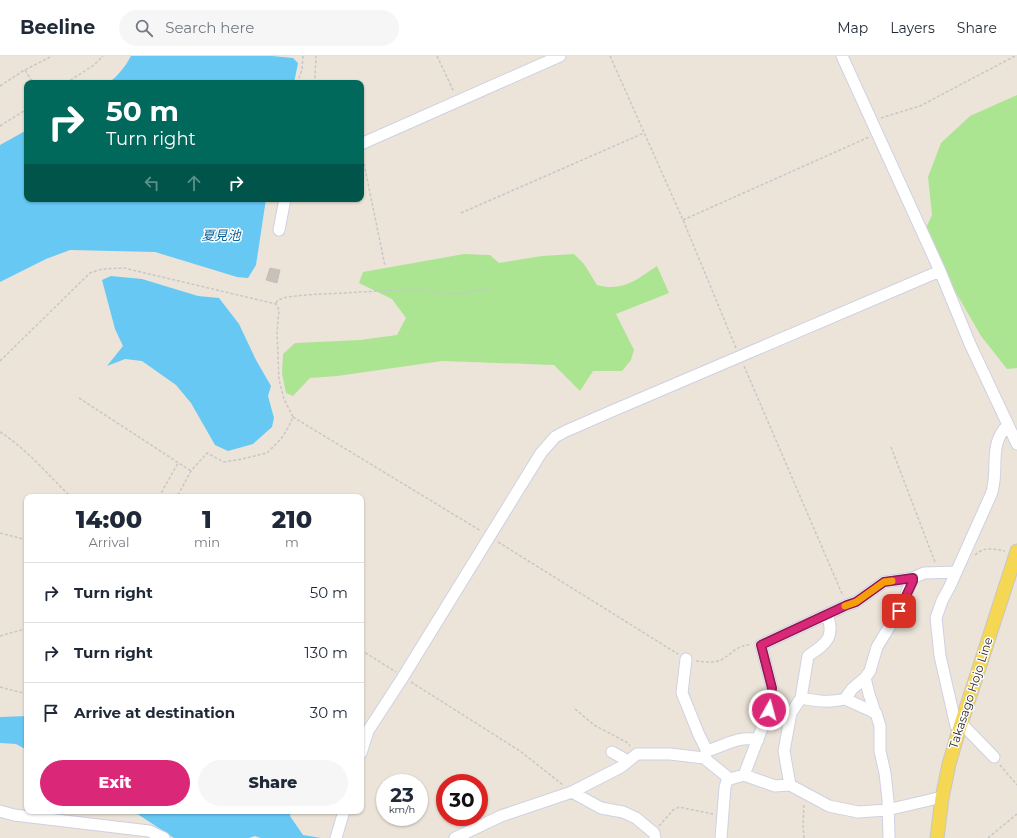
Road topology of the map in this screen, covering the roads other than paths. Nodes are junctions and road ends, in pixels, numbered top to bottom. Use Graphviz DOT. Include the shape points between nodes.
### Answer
graph roads {
  1 [pos="560,56"];
  2 [pos="842,56"];
  3 [pos="364,143"];
  4 [pos="284,202"];
  5 [pos="279,230"];
  6 [pos="940,271"];
  7 [pos="1008,426"];
  8 [pos="1017,444"];
  9 [pos="1017,551"];
  10 [pos="956,572"];
  11 [pos="913,578"];
  12 [pos="827,615"];
  13 [pos="686,659"];
  14 [pos="866,678"];
  15 [pos="801,698"];
  16 [pos="845,699"];
  17 [pos="873,712"];
  18 [pos="960,727"];
  19 [pos="758,740"];
  20 [pos="364,744"];
  21 [pos="612,752"];
  22 [pos="706,754"];
  23 [pos="632,757"];
  24 [pos="994,757"];
  25 [pos="744,775"];
  26 [pos="730,778"];
  27 [pos="790,785"];
  28 [pos="572,792"];
  29 [pos="942,798"];
  30 [pos="887,810"];
  31 [pos="0,811"];
  32 [pos="343,814"];
  33 [pos="654,835"];
  34 [pos="164,838"];
  35 [pos="336,838"];
  36 [pos="455,838"];
  37 [pos="722,838"];
  38 [pos="889,838"];
  39 [pos="936,838"];
  1 -- 3 [label="street"];
  2 -- 6 [label="street"];
  4 -- 5 [label="street"];
  6 -- 7 [label="street"];
  6 -- 20 [label="street" via="555,437 541,453 489,536 368,731"];
  7 -- 8 [label="street"];
  7 -- 10 [label="street" via="996,444 994,487"];
  9 -- 18 [label="main road, Takasago Hojo Line"];
  10 -- 11 [label="street" via="924,573"];
  10 -- 18 [label="street" via="936,618 940,656 956,726"];
  11 -- 12 [label="street" via="884,582 856,602"];
  11 -- 14 [label="street" via="899,611 877,647"];
  12 -- 15 [label="street" via="831,625 830,636 808,656"];
  12 -- 19 [label="street" via="761,645 772,688 769,710"];
  13 -- 22 [label="street" via="682,693"];
  14 -- 16 [label="street" via="852,689"];
  14 -- 17 [label="street"];
  15 -- 16 [label="street" via="820,702"];
  15 -- 27 [label="street" via="791,713 784,751"];
  16 -- 17 [label="street"];
  17 -- 30 [label="street" via="880,726 880,751 885,773"];
  18 -- 24 [label="street"];
  18 -- 29 [label="main road, Takasago Hojo Line"];
  19 -- 22 [label="street" via="736,740"];
  19 -- 25 [label="street"];
  21 -- 23 [label="street"];
  22 -- 23 [label="street"];
  22 -- 26 [label="street"];
  23 -- 28 [label="street" via="621,767"];
  25 -- 26 [label="street"];
  25 -- 27 [label="street" via="775,786"];
  26 -- 37 [label="street" via="725,787"];
  27 -- 30 [label="street" via="829,806 858,812"];
  28 -- 33 [label="street" via="601,808 629,814"];
  28 -- 36 [label="street" via="501,816"];
  29 -- 30 [label="street"];
  29 -- 39 [label="main road, Takasago Hojo Line"];
  30 -- 38 [label="street"];
  31 -- 34 [label="street" via="14,815 149,831"];
  32 -- 35 [label="street"];
}
